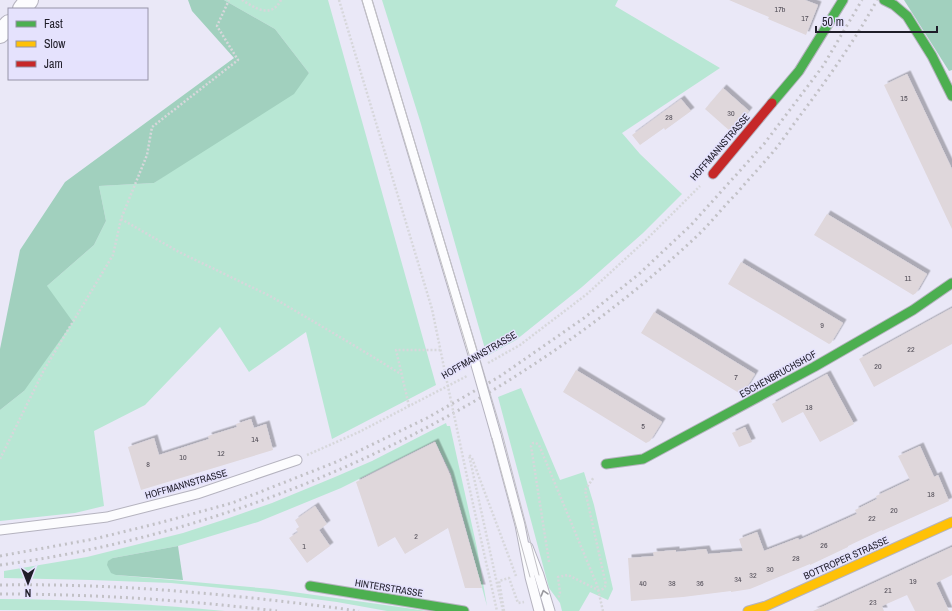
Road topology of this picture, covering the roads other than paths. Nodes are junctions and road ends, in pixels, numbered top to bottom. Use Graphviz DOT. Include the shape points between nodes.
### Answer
graph roads {
  1 [pos="30,0"];
  2 [pos="367,0"];
  3 [pos="843,0"];
  4 [pos="884,0"];
  5 [pos="23,8"];
  6 [pos="8,25"];
  7 [pos="0,34"];
  8 [pos="952,96"];
  9 [pos="713,174"];
  10 [pos="952,283"];
  11 [pos="297,460"];
  12 [pos="606,464"];
  13 [pos="952,522"];
  14 [pos="0,530"];
  15 [pos="534,576"];
  16 [pos="310,586"];
  17 [pos="464,611"];
  18 [pos="539,611"];
  19 [pos="550,611"];
  20 [pos="748,611"];
  1 -- 5 [label="street"];
  2 -- 15 [label="lane, bridge" via="496,435"];
  3 -- 9 [label="street, HOFFMANNSTRASSE" via="798,71"];
  4 -- 8 [label="street" via="907,16 932,56"];
  6 -- 7 [label="street"];
  10 -- 12 [label="street, ESCHENBRUCHSHOF" via="913,310 814,367 643,459"];
  11 -- 14 [label="lane, HOFFMANNSTRASSE" via="197,494 107,517"];
  13 -- 20 [label="street, BOTTROPER STRASSE" via="766,606"];
  15 -- 18 [label="lane"];
  19 -- 15 [label="lane, one-way"];
  16 -- 17 [label="street, HINTERSTRASSE"];
}
